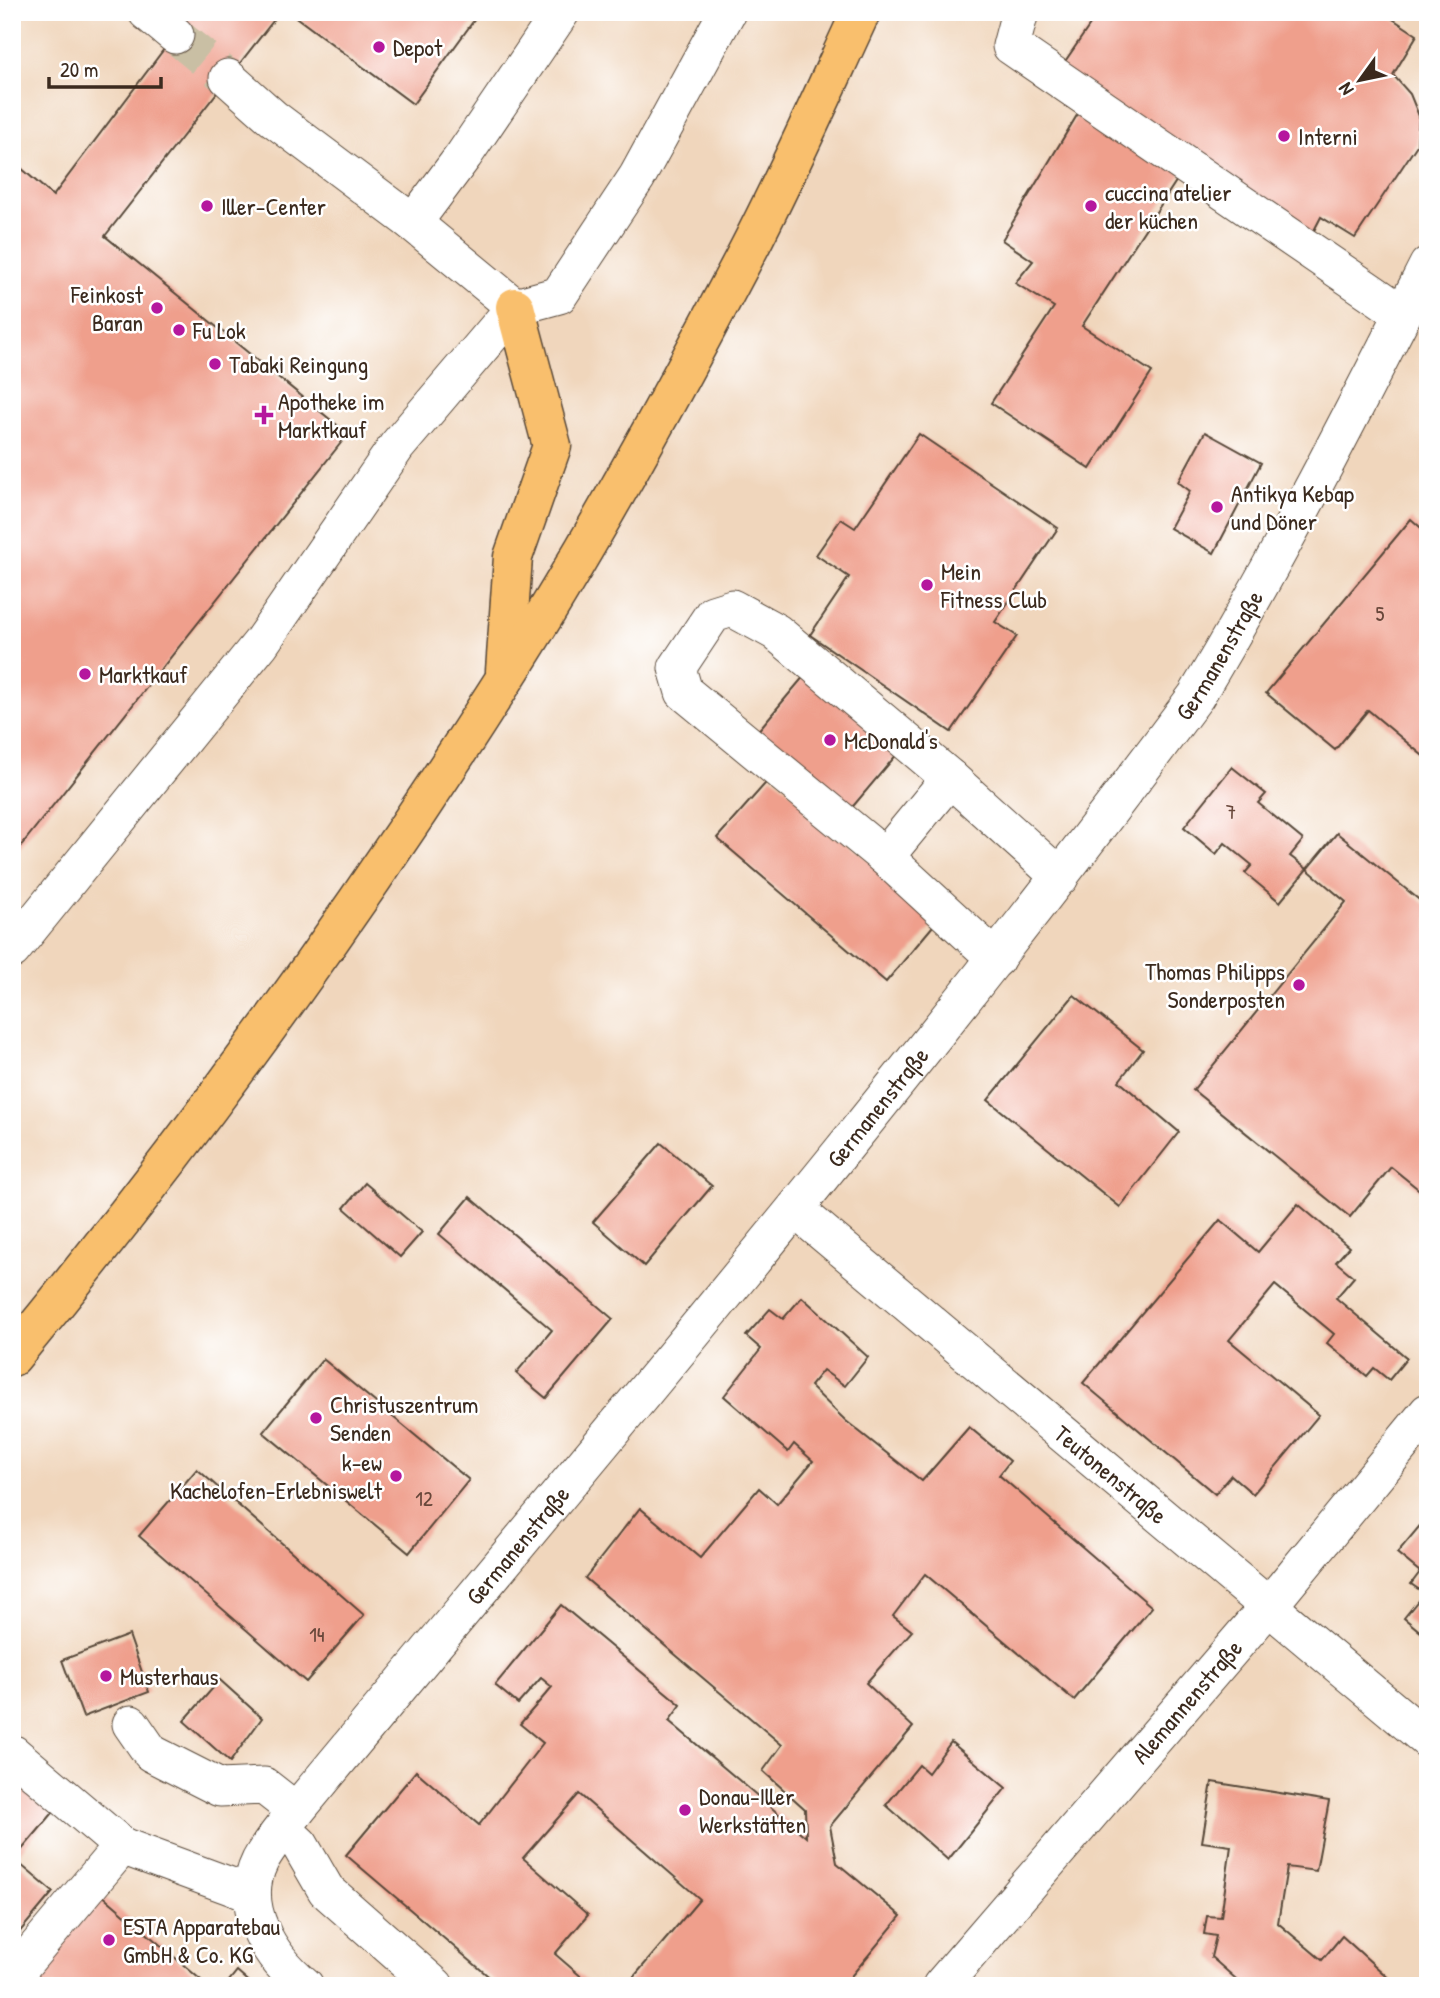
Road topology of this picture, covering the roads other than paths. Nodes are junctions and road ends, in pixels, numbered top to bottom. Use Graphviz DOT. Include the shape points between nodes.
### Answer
graph roads {
  1 [pos="147,12"];
  2 [pos="561,12"];
  3 [pos="727,12"];
  4 [pos="861,12"];
  5 [pos="1020,12"];
  6 [pos="175,35"];
  7 [pos="228,78"];
  8 [pos="413,223"];
  9 [pos="1428,265"];
  10 [pos="515,307"];
  11 [pos="1403,314"];
  12 [pos="504,681"];
  13 [pos="950,778"];
  14 [pos="885,858"];
  15 [pos="1060,877"];
  16 [pos="12,950"];
  17 [pos="996,959"];
  18 [pos="796,1210"];
  19 [pos="12,1357"];
  20 [pos="1428,1412"];
  21 [pos="1267,1608"];
  22 [pos="131,1724"];
  23 [pos="1428,1740"];
  24 [pos="12,1753"];
  25 [pos="289,1820"];
  26 [pos="122,1846"];
  27 [pos="252,1894"];
  28 [pos="12,1977"];
  29 [pos="305,1986"];
  30 [pos="435,1986"];
  31 [pos="941,1986"];
  1 -- 6 [label="street"];
  2 -- 8 [label="street"];
  3 -- 10 [label="street" via="637,177 559,295"];
  4 -- 12 [label="main road" via="746,255 633,463"];
  5 -- 11 [label="street" via="1011,47"];
  7 -- 8 [label="street" via="273,118"];
  8 -- 10 [label="street"];
  9 -- 11 [label="street, Germanenstraße"];
  10 -- 12 [label="main road" via="552,446 513,557"];
  10 -- 16 [label="street" via="397,446 261,643"];
  11 -- 15 [label="street, Germanenstraße" via="1223,653"];
  12 -- 19 [label="main road" via="365,891 229,1081"];
  13 -- 14 [label="street"];
  13 -- 14 [label="street" via="776,632 732,608 713,614 677,668 684,692"];
  13 -- 15 [label="street"];
  14 -- 17 [label="street"];
  15 -- 17 [label="street, Germanenstraße"];
  17 -- 18 [label="street, Germanenstraße"];
  18 -- 21 [label="street, Teutonenstraße"];
  18 -- 25 [label="street, Germanenstraße"];
  20 -- 21 [label="street, Alemannenstraße"];
  21 -- 23 [label="street, Teutonenstraße"];
  21 -- 31 [label="street, Alemannenstraße"];
  22 -- 25 [label="street" via="152,1753 220,1788 264,1786"];
  24 -- 26 [label="street"];
  25 -- 27 [label="street, Germanenstraße" via="260,1862"];
  25 -- 30 [label="street" via="326,1890"];
  26 -- 27 [label="street"];
  26 -- 28 [label="street"];
  27 -- 29 [label="street" via="258,1930"];
}
